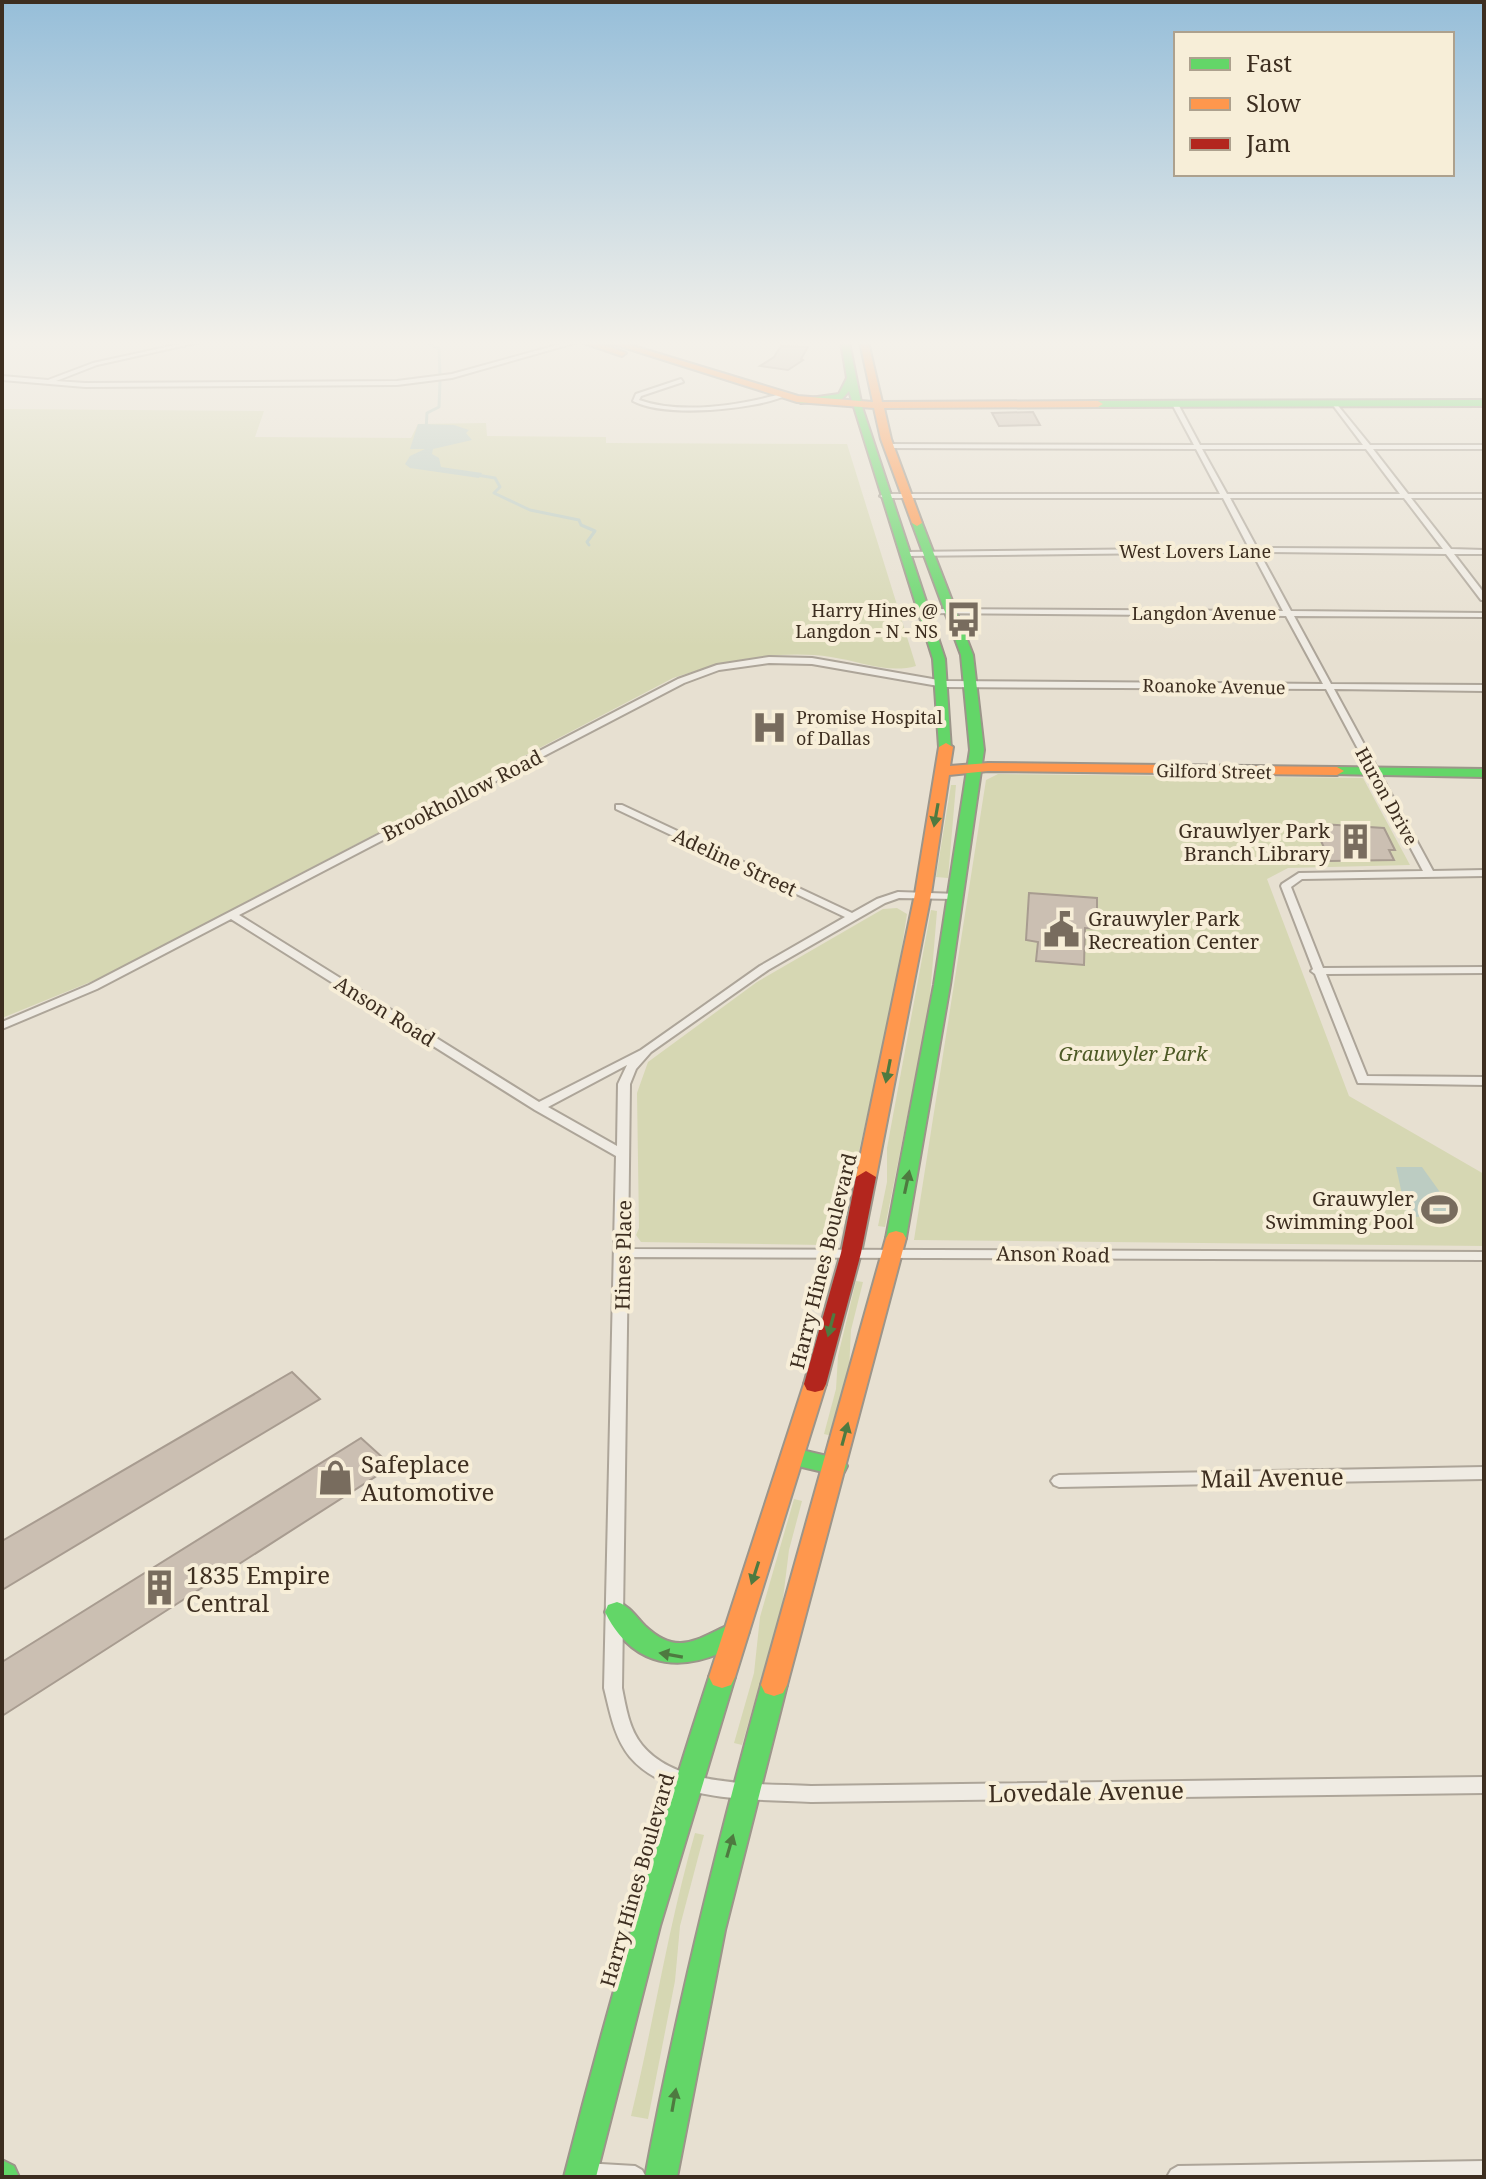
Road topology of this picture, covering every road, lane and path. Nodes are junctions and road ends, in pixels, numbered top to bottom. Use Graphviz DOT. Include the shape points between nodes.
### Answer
graph roads {
  1 [pos="868,444"];
  2 [pos="888,446"];
  3 [pos="1197,446"];
  4 [pos="1367,446"];
  5 [pos="1484,447"];
  6 [pos="1224,493"];
  7 [pos="1405,495"];
  8 [pos="884,496"];
  9 [pos="905,496"];
  10 [pos="1484,496"];
  11 [pos="1254,550"];
  12 [pos="1449,551"];
  13 [pos="1484,552"];
  14 [pos="906,554"];
  15 [pos="929,554"];
  16 [pos="1484,598"];
  17 [pos="925,611"];
  18 [pos="951,611"];
  19 [pos="1289,614"];
  20 [pos="1484,615"];
  21 [pos="944,684"];
  22 [pos="973,684"];
  23 [pos="1328,687"];
  24 [pos="1484,688"];
  25 [pos="974,768"];
  26 [pos="944,771"];
  27 [pos="1373,772"];
  28 [pos="1484,773"];
  29 [pos="619,807"];
  30 [pos="1484,873"];
  31 [pos="1430,874"];
  32 [pos="923,894"];
  33 [pos="955,896"];
  34 [pos="232,915"];
  35 [pos="852,917"];
  36 [pos="1484,970"];
  37 [pos="1317,971"];
  38 [pos="2,1026"];
  39 [pos="647,1050"];
  40 [pos="1484,1081"];
  41 [pos="539,1107"];
  42 [pos="624,1155"];
  43 [pos="893,1252"];
  44 [pos="623,1253"];
  45 [pos="851,1253"];
  46 [pos="1484,1256"];
  47 [pos="793,1457"];
  48 [pos="836,1466"];
  49 [pos="1484,1473"];
  50 [pos="1059,1481"];
  51 [pos="617,1612"];
  52 [pos="737,1632"];
  53 [pos="688,1783"];
  54 [pos="1484,1785"];
  55 [pos="747,1790"];
  56 [pos="1484,2172"];
  57 [pos="580,2175"];
  58 [pos="635,2177"];
  59 [pos="661,2177"];
  60 [pos="1178,2177"];
  1 -- 8 [label="main road, Harry Hines Boulevard"];
  2 -- 3 [label="street"];
  2 -- 9 [label="main road, Harry Hines Boulevard"];
  3 -- 4 [label="street"];
  3 -- 6 [label="street, Huron Drive"];
  4 -- 5 [label="street"];
  4 -- 7 [label="street"];
  6 -- 7 [label="street"];
  6 -- 9 [label="street"];
  6 -- 11 [label="street, Huron Drive"];
  7 -- 10 [label="street"];
  7 -- 12 [label="street"];
  8 -- 9 [label="street"];
  8 -- 14 [label="main road, Harry Hines Boulevard"];
  9 -- 15 [label="main road, Harry Hines Boulevard"];
  11 -- 12 [label="street, West Lovers Lane"];
  11 -- 15 [label="street, West Lovers Lane"];
  11 -- 19 [label="street, Huron Drive"];
  12 -- 13 [label="street, West Lovers Lane"];
  12 -- 16 [label="street"];
  14 -- 15 [label="street, West Lovers Lane"];
  14 -- 17 [label="main road, Harry Hines Boulevard"];
  15 -- 18 [label="main road, Harry Hines Boulevard"];
  17 -- 18 [label="street, Langdon Avenue"];
  17 -- 21 [label="main road, Harry Hines Boulevard"];
  18 -- 19 [label="street, Langdon Avenue"];
  18 -- 22 [label="main road, Harry Hines Boulevard"];
  19 -- 20 [label="street, Langdon Avenue"];
  19 -- 23 [label="street, Huron Drive"];
  21 -- 22 [label="street, Roanoke Avenue"];
  21 -- 26 [label="main road, Harry Hines Boulevard"];
  21 -- 34 [label="street, Brookhollow Road" via="812,661 769,660 717,668 681,681"];
  22 -- 23 [label="street, Roanoke Avenue"];
  22 -- 25 [label="main road, Harry Hines Boulevard"];
  23 -- 24 [label="street, Roanoke Avenue"];
  23 -- 27 [label="street, Huron Drive"];
  25 -- 26 [label="main road, Gilford Street"];
  25 -- 27 [label="main road, Gilford Street"];
  25 -- 33 [label="main road, Harry Hines Boulevard"];
  26 -- 32 [label="main road, Harry Hines Boulevard, one-way"];
  27 -- 28 [label="main road, Gilford Street"];
  27 -- 31 [label="street, Huron Drive"];
  29 -- 35 [label="street, Adeline Street"];
  30 -- 31 [label="street"];
  31 -- 37 [label="street, Huron Drive" via="1290,880 1286,886"];
  32 -- 33 [label="street, Hines Place"];
  32 -- 35 [label="street, Hines Place" via="892,896"];
  32 -- 45 [label="main road, Harry Hines Boulevard, one-way"];
  43 -- 33 [label="main road, Harry Hines Boulevard, one-way"];
  34 -- 38 [label="street, Brookhollow Road" via="93,987"];
  34 -- 41 [label="street, Anson Road"];
  35 -- 39 [label="street, Hines Place" via="764,968"];
  36 -- 37 [label="street"];
  37 -- 40 [label="street, Huron Drive" via="1362,1080"];
  39 -- 41 [label="street"];
  39 -- 42 [label="street, Hines Place" via="624,1084"];
  41 -- 42 [label="street, Anson Road"];
  42 -- 44 [label="street, Hines Place"];
  43 -- 45 [label="street, Anson Road"];
  43 -- 46 [label="street, Anson Road"];
  48 -- 43 [label="main road, Harry Hines Boulevard, one-way"];
  44 -- 45 [label="street, Anson Road"];
  44 -- 51 [label="street, Hines Place"];
  45 -- 47 [label="main road, Harry Hines Boulevard, one-way"];
  47 -- 48 [label="main road"];
  47 -- 52 [label="main road, Harry Hines Boulevard, one-way"];
  48 -- 55 [label="main road, Harry Hines Boulevard"];
  49 -- 50 [label="street, Mail Avenue"];
  52 -- 51 [label="main road, one-way" via="704,1651 675,1658 651,1651"];
  51 -- 53 [label="street, Hines Place" via="615,1718 645,1763 666,1778"];
  52 -- 53 [label="main road, Harry Hines Boulevard"];
  53 -- 55 [label="street, Lovedale Avenue"];
  53 -- 57 [label="main road, Harry Hines Boulevard" via="619,2018"];
  54 -- 55 [label="street, Lovedale Avenue" via="811,1794"];
  59 -- 55 [label="main road, Harry Hines Boulevard, one-way" via="686,2031 719,1884"];
  56 -- 60 [label="street"];
  57 -- 58 [label="street"];
}
